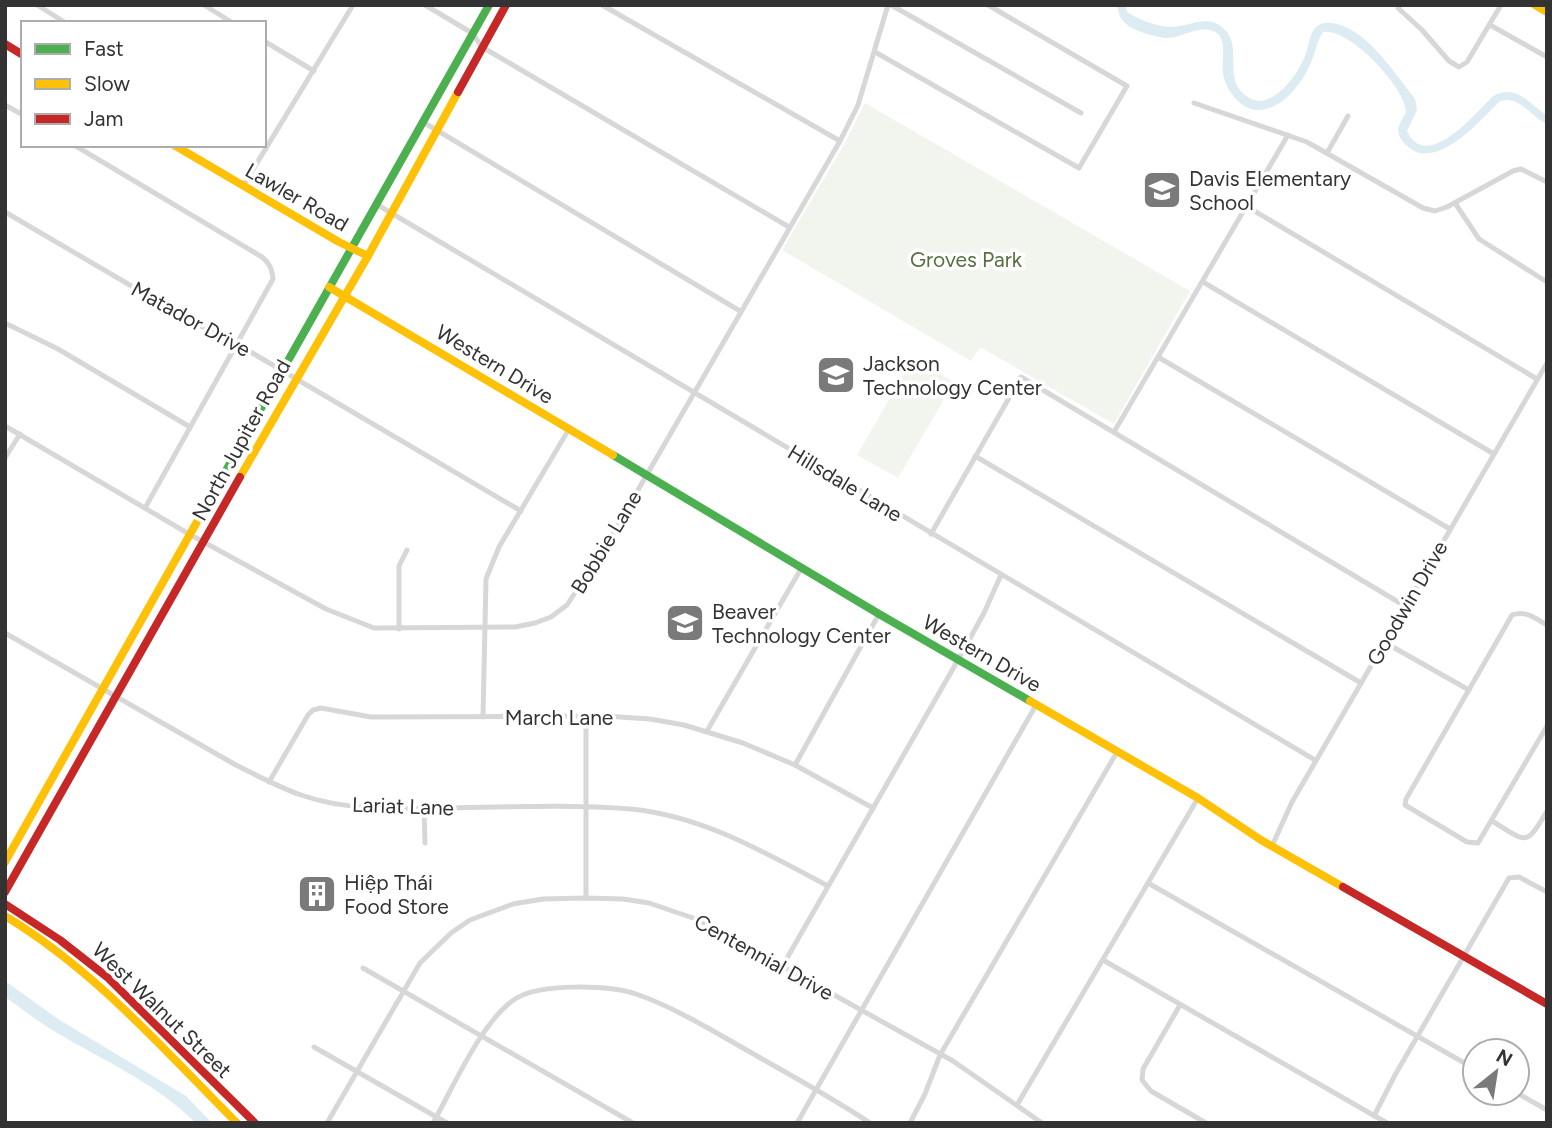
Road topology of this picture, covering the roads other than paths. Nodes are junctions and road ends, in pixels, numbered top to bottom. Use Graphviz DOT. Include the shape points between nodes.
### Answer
graph roads {
  1 [pos="37,5"];
  2 [pos="204,5"];
  3 [pos="353,5"];
  4 [pos="425,5"];
  5 [pos="489,5"];
  6 [pos="506,5"];
  7 [pos="602,5"];
  8 [pos="890,5"];
  9 [pos="988,5"];
  10 [pos="1399,5"];
  11 [pos="1501,5"];
  12 [pos="1535,5"];
  13 [pos="1547,12"];
  14 [pos="63,21"];
  15 [pos="230,21"];
  16 [pos="1490,25"];
  17 [pos="472,33"];
  18 [pos="266,42"];
  19 [pos="5,44"];
  20 [pos="482,47"];
  21 [pos="875,52"];
  22 [pos="21,54"];
  23 [pos="1547,57"];
  24 [pos="314,71"];
  25 [pos="1194,103"];
  26 [pos="5,105"];
  27 [pos="1082,113"];
  28 [pos="21,114"];
  29 [pos="1348,116"];
  30 [pos="423,122"];
  31 [pos="436,130"];
  32 [pos="1288,135"];
  33 [pos="840,141"];
  34 [pos="267,142"];
  35 [pos="77,147"];
  36 [pos="177,147"];
  37 [pos="264,147"];
  38 [pos="1327,153"];
  39 [pos="1547,182"];
  40 [pos="243,186"];
  41 [pos="1455,203"];
  42 [pos="376,204"];
  43 [pos="1246,206"];
  44 [pos="5,212"];
  45 [pos="391,213"];
  46 [pos="789,228"];
  47 [pos="351,248"];
  48 [pos="368,256"];
  49 [pos="1203,282"];
  50 [pos="1547,282"];
  51 [pos="329,288"];
  52 [pos="344,296"];
  53 [pos="740,310"];
  54 [pos="5,323"];
  55 [pos="237,344"];
  56 [pos="1158,357"];
  57 [pos="1547,363"];
  58 [pos="282,370"];
  59 [pos="296,378"];
  60 [pos="1537,379"];
  61 [pos="693,392"];
  62 [pos="5,426"];
  63 [pos="190,428"];
  64 [pos="569,429"];
  65 [pos="1114,432"];
  66 [pos="20,434"];
  67 [pos="1494,453"];
  68 [pos="975,456"];
  69 [pos="5,458"];
  70 [pos="646,474"];
  71 [pos="145,508"];
  72 [pos="521,511"];
  73 [pos="1450,529"];
  74 [pos="189,534"];
  75 [pos="931,534"];
  76 [pos="205,541"];
  77 [pos="407,550"];
  78 [pos="802,567"];
  79 [pos="1001,575"];
  80 [pos="1405,606"];
  81 [pos="879,614"];
  82 [pos="1547,625"];
  83 [pos="484,627"];
  84 [pos="399,629"];
  85 [pos="5,634"];
  86 [pos="1384,642"];
  87 [pos="958,660"];
  88 [pos="1361,682"];
  89 [pos="102,690"];
  90 [pos="1469,690"];
  91 [pos="115,697"];
  92 [pos="1036,705"];
  93 [pos="586,716"];
  94 [pos="483,717"];
  95 [pos="1547,726"];
  96 [pos="707,731"];
  97 [pos="1117,752"];
  98 [pos="1315,760"];
  99 [pos="795,765"];
  100 [pos="51,780"];
  101 [pos="269,782"];
  102 [pos="64,787"];
  103 [pos="1198,798"];
  104 [pos="586,807"];
  105 [pos="424,808"];
  106 [pos="873,808"];
  107 [pos="1547,811"];
  108 [pos="1492,821"];
  109 [pos="425,843"];
  110 [pos="1272,846"];
  111 [pos="5,862"];
  112 [pos="1148,883"];
  113 [pos="828,886"];
  114 [pos="5,892"];
  115 [pos="1547,892"];
  116 [pos="586,898"];
  117 [pos="5,904"];
  118 [pos="5,916"];
  119 [pos="1465,957"];
  120 [pos="1103,960"];
  121 [pos="783,965"];
  122 [pos="363,968"];
  123 [pos="90,976"];
  124 [pos="403,991"];
  125 [pos="125,994"];
  126 [pos="120,1004"];
  127 [pos="1180,1004"];
  128 [pos="1547,1004"];
  129 [pos="861,1011"];
  130 [pos="143,1012"];
  131 [pos="1418,1036"];
  132 [pos="482,1037"];
  133 [pos="163,1048"];
  134 [pos="314,1048"];
  135 [pos="940,1055"];
  136 [pos="1461,1061"];
  137 [pos="195,1066"];
  138 [pos="185,1070"];
  139 [pos="357,1071"];
  140 [pos="816,1090"];
  141 [pos="222,1093"];
  142 [pos="1531,1101"];
  143 [pos="1017,1105"];
  144 [pos="1547,1110"];
  145 [pos="1374,1115"];
  146 [pos="435,1120"];
  147 [pos="237,1123"];
  148 [pos="255,1123"];
  149 [pos="327,1123"];
  150 [pos="447,1123"];
  151 [pos="633,1123"];
  152 [pos="797,1123"];
  153 [pos="870,1123"];
  154 [pos="910,1123"];
  155 [pos="1042,1123"];
  156 [pos="1206,1123"];
  157 [pos="1387,1123"];
  1 -- 14 [label="street"];
  2 -- 15 [label="street"];
  3 -- 24 [label="street"];
  4 -- 17 [label="street"];
  5 -- 17 [label="main road, North Jupiter Road"];
  6 -- 20 [label="main road, North Jupiter Road"];
  7 -- 33 [label="street"];
  8 -- 21 [label="street, Bobbie Lane"];
  8 -- 27 [label="street"];
  9 -- 21 [label="street" via="1127,86 1079,168"];
  10 -- 16 [label="street" via="1449,61 1460,67"];
  11 -- 16 [label="street"];
  12 -- 13 [label="main road"];
  16 -- 23 [label="street"];
  17 -- 20 [label="street"];
  17 -- 30 [label="main road, North Jupiter Road"];
  18 -- 24 [label="street"];
  19 -- 22 [label="main road"];
  20 -- 31 [label="main road, North Jupiter Road"];
  20 -- 46 [label="street"];
  21 -- 33 [label="street, Bobbie Lane" via="858,105"];
  24 -- 34 [label="street"];
  25 -- 32 [label="street"];
  26 -- 28 [label="street"];
  29 -- 38 [label="street"];
  30 -- 31 [label="street"];
  30 -- 42 [label="main road, North Jupiter Road"];
  31 -- 45 [label="main road, North Jupiter Road"];
  31 -- 53 [label="street"];
  32 -- 38 [label="street"];
  32 -- 43 [label="street"];
  33 -- 46 [label="street, Bobbie Lane"];
  35 -- 55 [label="street" via="269,262 273,279"];
  36 -- 40 [label="main road, Lawler Road"];
  37 -- 40 [label="street"];
  38 -- 41 [label="street" via="1423,208 1435,211"];
  39 -- 41 [label="street" via="1521,169"];
  40 -- 47 [label="main road, Lawler Road"];
  41 -- 50 [label="street" via="1479,239"];
  42 -- 45 [label="street, Hillsdale Lane"];
  42 -- 47 [label="main road, North Jupiter Road"];
  43 -- 49 [label="street"];
  43 -- 60 [label="street"];
  44 -- 55 [label="street, Matador Drive"];
  45 -- 48 [label="main road, North Jupiter Road"];
  45 -- 61 [label="street, Hillsdale Lane"];
  46 -- 53 [label="street, Bobbie Lane"];
  47 -- 48 [label="main road, Lawler Road"];
  47 -- 51 [label="main road, North Jupiter Road"];
  48 -- 52 [label="main road, North Jupiter Road"];
  49 -- 56 [label="street"];
  49 -- 67 [label="street"];
  51 -- 52 [label="main road, Western Drive"];
  51 -- 58 [label="main road, North Jupiter Road"];
  52 -- 59 [label="main road, North Jupiter Road"];
  52 -- 64 [label="main road, Western Drive"];
  53 -- 61 [label="street, Bobbie Lane"];
  54 -- 63 [label="street" via="58,349"];
  55 -- 58 [label="street, Matador Drive"];
  55 -- 63 [label="street"];
  56 -- 65 [label="street"];
  56 -- 73 [label="street"];
  57 -- 60 [label="street, Goodwin Drive"];
  58 -- 59 [label="street, Matador Drive"];
  58 -- 74 [label="main road, North Jupiter Road"];
  59 -- 72 [label="street, Matador Drive"];
  59 -- 76 [label="main road, North Jupiter Road"];
  60 -- 67 [label="street, Goodwin Drive"];
  61 -- 70 [label="street, Bobbie Lane"];
  61 -- 75 [label="street, Hillsdale Lane"];
  62 -- 66 [label="street, Bobbie Lane"];
  63 -- 71 [label="street"];
  64 -- 70 [label="main road, Western Drive"];
  64 -- 72 [label="street"];
  65 -- 68 [label="street" via="1021,377"];
  65 -- 80 [label="street"];
  66 -- 69 [label="street"];
  66 -- 71 [label="street, Bobbie Lane"];
  67 -- 73 [label="street, Goodwin Drive"];
  68 -- 75 [label="street"];
  68 -- 88 [label="street"];
  70 -- 78 [label="main road, Western Drive"];
  70 -- 83 [label="street, Bobbie Lane" via="567,605 535,623"];
  71 -- 74 [label="street, Bobbie Lane"];
  72 -- 83 [label="street" via="486,579"];
  73 -- 80 [label="street, Goodwin Drive"];
  74 -- 76 [label="street, Bobbie Lane"];
  74 -- 89 [label="main road, North Jupiter Road"];
  75 -- 79 [label="street, Hillsdale Lane"];
  76 -- 84 [label="street, Bobbie Lane" via="344,618 373,628"];
  76 -- 91 [label="main road, North Jupiter Road"];
  77 -- 84 [label="street" via="399,566"];
  78 -- 81 [label="main road, Western Drive"];
  78 -- 96 [label="street"];
  79 -- 87 [label="street"];
  79 -- 98 [label="street, Hillsdale Lane"];
  80 -- 86 [label="street, Goodwin Drive"];
  81 -- 87 [label="main road, Western Drive"];
  81 -- 99 [label="street"];
  82 -- 90 [label="street" via="1528,614 1512,615"];
  83 -- 84 [label="street, Bobbie Lane"];
  83 -- 94 [label="street"];
  85 -- 89 [label="street, Lariat Lane"];
  86 -- 88 [label="street, Goodwin Drive"];
  86 -- 90 [label="street"];
  87 -- 92 [label="main road, Western Drive"];
  87 -- 106 [label="street"];
  88 -- 98 [label="street, Goodwin Drive"];
  89 -- 91 [label="street, Lariat Lane"];
  89 -- 100 [label="main road, North Jupiter Road"];
  90 -- 108 [label="street" via="1405,805 1474,844"];
  91 -- 101 [label="street, Lariat Lane"];
  91 -- 102 [label="main road, North Jupiter Road"];
  92 -- 97 [label="main road, Western Drive"];
  92 -- 129 [label="street"];
  93 -- 94 [label="street, March Lane"];
  93 -- 96 [label="street, March Lane" via="650,719"];
  93 -- 104 [label="street"];
  94 -- 101 [label="street, March Lane" via="371,718 329,708 313,710"];
  95 -- 108 [label="street"];
  96 -- 99 [label="street, March Lane"];
  97 -- 103 [label="main road, Western Drive"];
  97 -- 135 [label="street"];
  98 -- 110 [label="street, Goodwin Drive"];
  99 -- 106 [label="street, March Lane"];
  100 -- 102 [label="main road"];
  100 -- 111 [label="main road, North Jupiter Road"];
  101 -- 105 [label="street, Lariat Lane" via="331,803"];
  102 -- 114 [label="main road, North Jupiter Road"];
  103 -- 110 [label="main road, Western Drive"];
  103 -- 112 [label="street"];
  104 -- 105 [label="street, Lariat Lane"];
  104 -- 113 [label="street, Lariat Lane" via="631,809 701,824 744,841"];
  104 -- 116 [label="street"];
  105 -- 109 [label="street"];
  106 -- 113 [label="street"];
  107 -- 108 [label="street" via="1528,839"];
  110 -- 119 [label="main road, Western Drive"];
  112 -- 120 [label="street"];
  112 -- 131 [label="street"];
  113 -- 121 [label="street"];
  115 -- 119 [label="street" via="1519,877 1510,878"];
  116 -- 121 [label="street, Centennial Drive" via="623,899 677,911"];
  116 -- 124 [label="street, Centennial Drive" via="513,904 470,920 420,963"];
  117 -- 125 [label="main road, West Walnut Street" via="83,957"];
  118 -- 123 [label="main road, West Walnut Street"];
  119 -- 128 [label="main road, Western Drive"];
  119 -- 131 [label="street"];
  120 -- 127 [label="street"];
  120 -- 143 [label="street"];
  121 -- 129 [label="street, Centennial Drive"];
  122 -- 124 [label="street"];
  123 -- 125 [label="main road"];
  123 -- 126 [label="main road, West Walnut Street"];
  124 -- 132 [label="street"];
  124 -- 139 [label="street, Centennial Drive"];
  125 -- 130 [label="main road, West Walnut Street"];
  126 -- 130 [label="main road"];
  126 -- 133 [label="main road, West Walnut Street"];
  127 -- 145 [label="street"];
  127 -- 156 [label="street" via="1143,1069 1142,1080 1151,1091"];
  129 -- 135 [label="street, Centennial Drive"];
  129 -- 140 [label="street"];
  130 -- 137 [label="main road, West Walnut Street"];
  131 -- 136 [label="street"];
  131 -- 145 [label="street"];
  132 -- 140 [label="street" via="492,1019 521,995 554,988 632,993 689,1018"];
  132 -- 146 [label="street"];
  132 -- 151 [label="street"];
  133 -- 137 [label="main road" via="185,1065"];
  133 -- 138 [label="main road, West Walnut Street"];
  134 -- 139 [label="street"];
  135 -- 143 [label="street, Centennial Drive"];
  135 -- 154 [label="street"];
  137 -- 141 [label="main road, West Walnut Street"];
  138 -- 141 [label="main road"];
  138 -- 147 [label="main road, West Walnut Street"];
  139 -- 146 [label="street"];
  139 -- 149 [label="street, Centennial Drive"];
  140 -- 152 [label="street"];
  140 -- 153 [label="street"];
  141 -- 148 [label="main road, West Walnut Street"];
  142 -- 144 [label="street"];
  143 -- 155 [label="street, Centennial Drive"];
  145 -- 157 [label="street"];
  146 -- 150 [label="street"];
}
